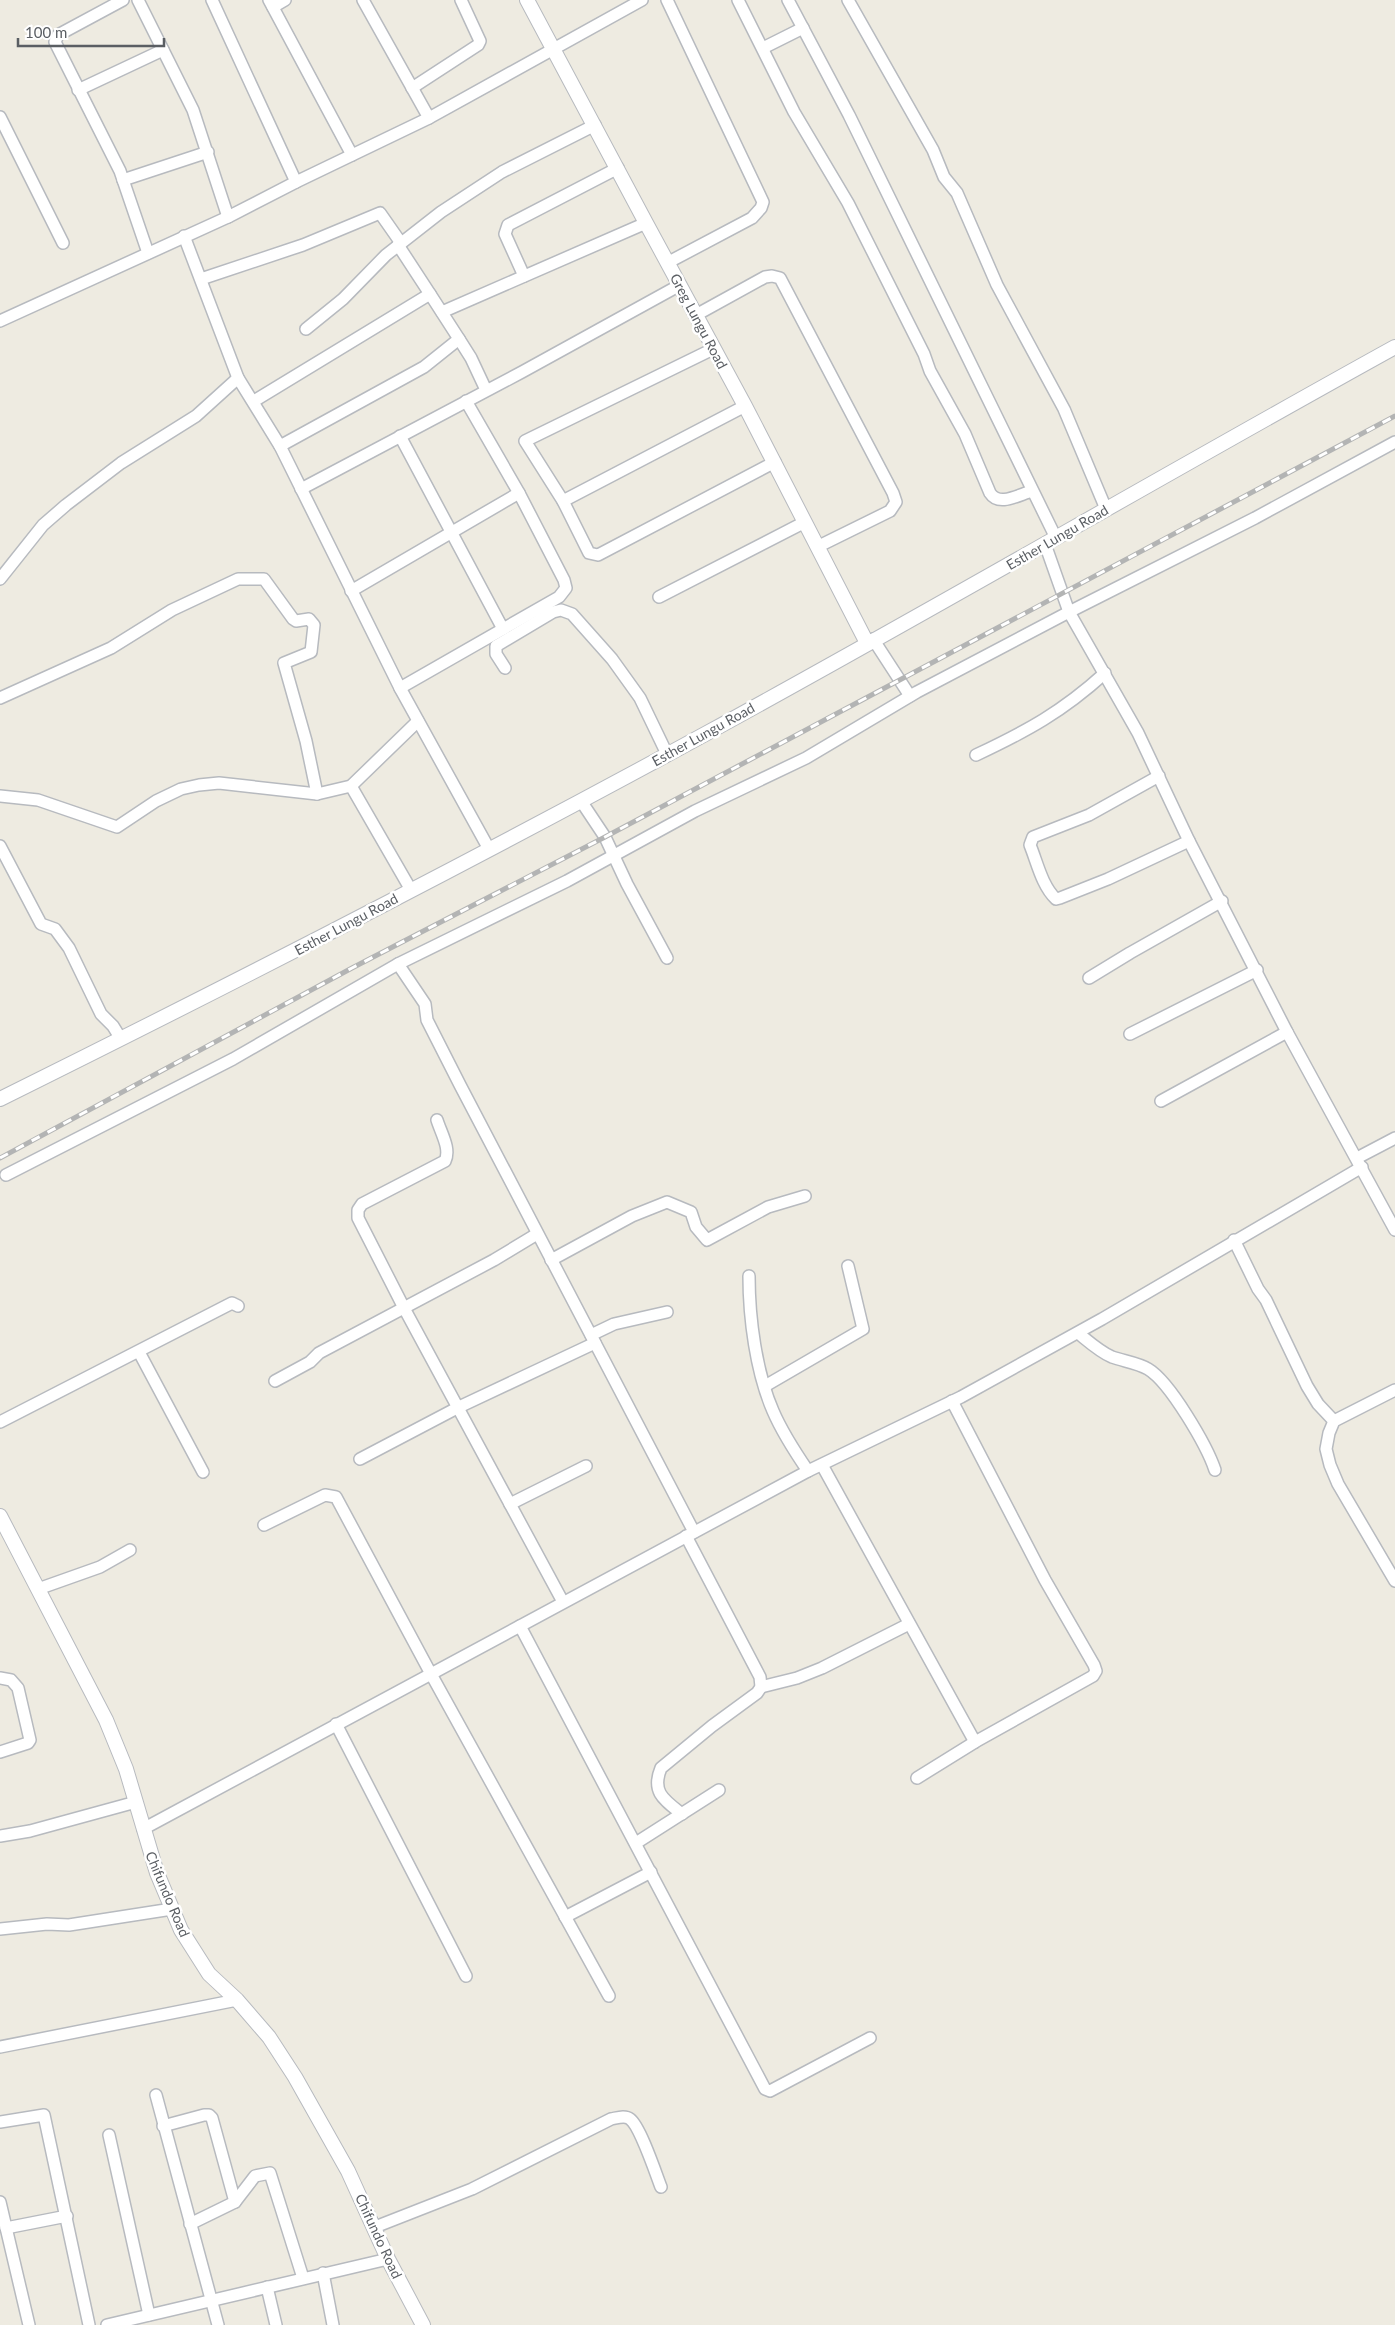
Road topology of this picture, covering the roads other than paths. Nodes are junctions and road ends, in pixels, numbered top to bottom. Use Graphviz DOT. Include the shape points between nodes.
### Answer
graph roads {
  1 [pos="123,0"];
  2 [pos="138,0"];
  3 [pos="212,0"];
  4 [pos="285,0"];
  5 [pos="363,0"];
  6 [pos="461,0"];
  7 [pos="528,0"];
  8 [pos="642,0"];
  9 [pos="667,0"];
  10 [pos="738,0"];
  11 [pos="788,0"];
  12 [pos="848,0"];
  13 [pos="271,4"];
  14 [pos="803,28"];
  15 [pos="763,48"];
  16 [pos="554,49"];
  17 [pos="163,50"];
  18 [pos="412,88"];
  19 [pos="78,90"];
  20 [pos="0,117"];
  21 [pos="429,118"];
  22 [pos="595,125"];
  23 [pos="208,152"];
  24 [pos="352,156"];
  25 [pos="618,168"];
  26 [pos="123,180"];
  27 [pos="296,182"];
  28 [pos="228,217"];
  29 [pos="646,223"];
  30 [pos="184,236"];
  31 [pos="63,243"];
  32 [pos="399,244"];
  33 [pos="148,253"];
  34 [pos="667,263"];
  35 [pos="524,276"];
  36 [pos="201,279"];
  37 [pos="680,284"];
  38 [pos="430,294"];
  39 [pos="442,312"];
  40 [pos="696,315"];
  41 [pos="0,321"];
  42 [pos="306,329"];
  43 [pos="459,339"];
  44 [pos="1395,347"];
  45 [pos="714,349"];
  46 [pos="238,378"];
  47 [pos="486,390"];
  48 [pos="254,401"];
  49 [pos="466,401"];
  50 [pos="746,406"];
  51 [pos="400,436"];
  52 [pos="1395,442"];
  53 [pos="280,446"];
  54 [pos="775,462"];
  55 [pos="301,489"];
  56 [pos="1032,491"];
  57 [pos="519,494"];
  58 [pos="562,501"];
  59 [pos="1106,509"];
  60 [pos="805,522"];
  61 [pos="452,533"];
  62 [pos="1050,541"];
  63 [pos="817,547"];
  64 [pos="0,579"];
  65 [pos="351,591"];
  66 [pos="659,597"];
  67 [pos="1069,612"];
  68 [pos="504,629"];
  69 [pos="870,641"];
  70 [pos="505,668"];
  71 [pos="1105,673"];
  72 [pos="400,688"];
  73 [pos="910,696"];
  74 [pos="0,698"];
  75 [pos="418,721"];
  76 [pos="667,754"];
  77 [pos="976,755"];
  78 [pos="1159,776"];
  79 [pos="351,786"];
  80 [pos="317,794"];
  81 [pos="0,796"];
  82 [pos="581,801"];
  83 [pos="1189,841"];
  84 [pos="0,846"];
  85 [pos="489,849"];
  86 [pos="615,855"];
  87 [pos="411,890"];
  88 [pos="1222,901"];
  89 [pos="667,958"];
  90 [pos="398,964"];
  91 [pos="1256,970"];
  92 [pos="1089,978"];
  93 [pos="1288,1032"];
  94 [pos="1130,1034"];
  95 [pos="121,1039"];
  96 [pos="0,1099"];
  97 [pos="1161,1100"];
  98 [pos="437,1120"];
  99 [pos="1395,1138"];
  100 [pos="1359,1163"];
  101 [pos="6,1176"];
  102 [pos="805,1196"];
  103 [pos="1395,1230"];
  104 [pos="537,1234"];
  105 [pos="1234,1240"];
  106 [pos="551,1260"];
  107 [pos="848,1266"];
  108 [pos="749,1276"];
  109 [pos="238,1306"];
  110 [pos="404,1308"];
  111 [pos="667,1312"];
  112 [pos="1078,1333"];
  113 [pos="593,1339"];
  114 [pos="139,1352"];
  115 [pos="275,1381"];
  116 [pos="765,1386"];
  117 [pos="1395,1390"];
  118 [pos="952,1401"];
  119 [pos="459,1407"];
  120 [pos="1334,1421"];
  121 [pos="0,1422"];
  122 [pos="360,1459"];
  123 [pos="822,1465"];
  124 [pos="586,1466"];
  125 [pos="1216,1470"];
  126 [pos="808,1471"];
  127 [pos="203,1472"];
  128 [pos="510,1504"];
  129 [pos="0,1516"];
  130 [pos="264,1526"];
  131 [pos="690,1534"];
  132 [pos="130,1550"];
  133 [pos="1395,1581"];
  134 [pos="38,1589"];
  135 [pos="563,1602"];
  136 [pos="909,1624"];
  137 [pos="520,1626"];
  138 [pos="431,1674"];
  139 [pos="0,1678"];
  140 [pos="761,1687"];
  141 [pos="336,1724"];
  142 [pos="975,1742"];
  143 [pos="0,1752"];
  144 [pos="918,1778"];
  145 [pos="719,1790"];
  146 [pos="136,1802"];
  147 [pos="682,1814"];
  148 [pos="143,1829"];
  149 [pos="0,1836"];
  150 [pos="636,1843"];
  151 [pos="651,1872"];
  152 [pos="172,1909"];
  153 [pos="565,1917"];
  154 [pos="0,1930"];
  155 [pos="466,1976"];
  156 [pos="609,1996"];
  157 [pos="237,2000"];
  158 [pos="870,2038"];
  159 [pos="0,2047"];
  160 [pos="156,2095"];
  161 [pos="0,2122"];
  162 [pos="163,2126"];
  163 [pos="110,2135"];
  164 [pos="661,2188"];
  165 [pos="0,2202"];
  166 [pos="235,2202"];
  167 [pos="67,2216"];
  168 [pos="190,2224"];
  169 [pos="375,2227"];
  170 [pos="6,2228"];
  171 [pos="388,2259"];
  172 [pos="323,2273"];
  173 [pos="303,2278"];
  174 [pos="267,2287"];
  175 [pos="210,2300"];
  176 [pos="148,2319"];
  177 [pos="29,2325"];
  178 [pos="89,2325"];
  179 [pos="107,2325"];
  180 [pos="218,2325"];
  181 [pos="276,2325"];
  182 [pos="333,2325"];
  183 [pos="423,2325"];
  1 -- 19 [label="street" via="55,38"];
  2 -- 17 [label="street"];
  3 -- 27 [label="street"];
  4 -- 13 [label="street"];
  5 -- 18 [label="street"];
  6 -- 18 [label="street" via="480,42"];
  7 -- 16 [label="street, Greg Lungu Road"];
  8 -- 16 [label="street"];
  9 -- 34 [label="street" via="763,202 752,218"];
  10 -- 15 [label="street"];
  11 -- 14 [label="street"];
  12 -- 59 [label="street" via="933,150 944,177 957,193 997,285 1064,409"];
  13 -- 24 [label="street"];
  14 -- 15 [label="street"];
  14 -- 56 [label="street"];
  15 -- 56 [label="street" via="794,112 848,203 930,371 951,406 993,499 999,501"];
  16 -- 21 [label="street"];
  16 -- 22 [label="street, Greg Lungu Road"];
  17 -- 19 [label="street"];
  17 -- 23 [label="street" via="193,110"];
  18 -- 21 [label="street"];
  19 -- 26 [label="street"];
  20 -- 31 [label="street"];
  21 -- 24 [label="street"];
  22 -- 25 [label="street, Greg Lungu Road"];
  22 -- 32 [label="street" via="502,172"];
  23 -- 26 [label="street"];
  23 -- 28 [label="street"];
  24 -- 27 [label="street"];
  25 -- 29 [label="street, Greg Lungu Road"];
  25 -- 35 [label="street" via="508,225 505,234"];
  26 -- 33 [label="street"];
  27 -- 28 [label="street"];
  28 -- 30 [label="street"];
  29 -- 34 [label="street, Greg Lungu Road"];
  29 -- 35 [label="street"];
  30 -- 33 [label="street"];
  30 -- 36 [label="street"];
  32 -- 36 [label="street" via="380,213 303,245"];
  32 -- 38 [label="street"];
  32 -- 42 [label="street" via="343,299"];
  33 -- 41 [label="street"];
  34 -- 37 [label="street, Greg Lungu Road"];
  35 -- 39 [label="street"];
  36 -- 46 [label="street"];
  37 -- 40 [label="street, Greg Lungu Road"];
  37 -- 47 [label="street"];
  38 -- 39 [label="street"];
  38 -- 48 [label="street"];
  39 -- 43 [label="street"];
  40 -- 45 [label="street, Greg Lungu Road"];
  40 -- 63 [label="street" via="765,277 780,278 893,493 896,502 890,511"];
  43 -- 47 [label="street"];
  43 -- 53 [label="street" via="424,367"];
  44 -- 59 [label="street, Esther Lungu Road"];
  45 -- 50 [label="street, Greg Lungu Road"];
  45 -- 58 [label="street" via="525,441"];
  46 -- 48 [label="street"];
  46 -- 64 [label="street" via="196,416 121,464 66,505 43,525"];
  47 -- 49 [label="street"];
  48 -- 53 [label="street"];
  49 -- 51 [label="street"];
  49 -- 57 [label="street"];
  50 -- 54 [label="street, Greg Lungu Road"];
  50 -- 58 [label="street"];
  51 -- 55 [label="street"];
  51 -- 61 [label="street"];
  52 -- 67 [label="street" via="1255,518"];
  53 -- 55 [label="street"];
  54 -- 58 [label="street" via="598,555 590,553"];
  54 -- 60 [label="street, Greg Lungu Road"];
  55 -- 65 [label="street"];
  56 -- 62 [label="street"];
  57 -- 61 [label="street"];
  57 -- 68 [label="street" via="566,588 559,597"];
  59 -- 62 [label="street, Esther Lungu Road"];
  60 -- 63 [label="street, Greg Lungu Road"];
  60 -- 66 [label="street"];
  61 -- 65 [label="street"];
  61 -- 68 [label="street"];
  62 -- 67 [label="street"];
  62 -- 69 [label="street, Esther Lungu Road"];
  63 -- 69 [label="street, Greg Lungu Road"];
  65 -- 72 [label="street"];
  67 -- 71 [label="street"];
  67 -- 73 [label="street"];
  68 -- 72 [label="street"];
  69 -- 73 [label="street"];
  69 -- 76 [label="street, Esther Lungu Road"];
  70 -- 76 [label="street" via="496,654 496,646 553,612 567,611 612,659 640,698"];
  71 -- 77 [label="street" via="1044,722"];
  71 -- 78 [label="street"];
  72 -- 75 [label="street"];
  73 -- 86 [label="street" via="806,758 695,811"];
  74 -- 80 [label="street" via="111,648 172,610 238,579 264,579 293,619 309,620 314,625 311,652 284,663"];
  75 -- 79 [label="street"];
  75 -- 85 [label="street"];
  76 -- 82 [label="street, Esther Lungu Road"];
  78 -- 83 [label="street"];
  78 -- 83 [label="street" via="1089,815 1033,836 1030,845 1045,881 1053,896 1060,898"];
  79 -- 80 [label="street"];
  79 -- 87 [label="street"];
  80 -- 81 [label="street" via="219,783 199,785 181,789 156,801 117,827 38,800"];
  82 -- 85 [label="street, Esther Lungu Road"];
  82 -- 86 [label="street"];
  83 -- 88 [label="street"];
  84 -- 95 [label="street" via="40,924 55,929 69,948 101,1014"];
  85 -- 87 [label="street, Esther Lungu Road"];
  86 -- 89 [label="street"];
  86 -- 90 [label="street"];
  87 -- 95 [label="street, Esther Lungu Road"];
  88 -- 91 [label="street"];
  88 -- 92 [label="street"];
  90 -- 101 [label="street" via="233,1059"];
  90 -- 104 [label="street" via="425,1004 427,1020"];
  91 -- 93 [label="street"];
  91 -- 94 [label="street"];
  93 -- 97 [label="street"];
  93 -- 100 [label="street"];
  95 -- 96 [label="street, Esther Lungu Road"];
  98 -- 110 [label="street" via="447,1149 445,1161 362,1204 358,1210 358,1218"];
  99 -- 100 [label="street"];
  100 -- 103 [label="street"];
  100 -- 105 [label="street"];
  102 -- 106 [label="street" via="768,1207 707,1240 696,1227 690,1212 667,1202 608,1228"];
  104 -- 106 [label="street"];
  104 -- 110 [label="street"];
  105 -- 112 [label="street"];
  105 -- 120 [label="street" via="1307,1386"];
  106 -- 113 [label="street"];
  107 -- 116 [label="street" via="863,1329"];
  108 -- 116 [label="street" via="752,1329"];
  109 -- 114 [label="street" via="232,1303"];
  110 -- 115 [label="street" via="319,1353 310,1362"];
  110 -- 119 [label="street"];
  111 -- 113 [label="street" via="614,1324"];
  112 -- 118 [label="street"];
  112 -- 125 [label="street" via="1110,1356 1149,1369 1182,1409"];
  113 -- 119 [label="street"];
  113 -- 131 [label="street"];
  114 -- 121 [label="street"];
  114 -- 127 [label="street"];
  116 -- 126 [label="street" via="774,1412"];
  117 -- 120 [label="street"];
  118 -- 123 [label="street"];
  118 -- 142 [label="street" via="1004,1504 1096,1671 1094,1676"];
  119 -- 122 [label="street"];
  119 -- 128 [label="street"];
  120 -- 133 [label="street" via="1326,1449 1330,1465"];
  123 -- 126 [label="street"];
  123 -- 136 [label="street"];
  124 -- 128 [label="street"];
  126 -- 131 [label="street"];
  128 -- 135 [label="street"];
  129 -- 134 [label="street, Chifundo Road"];
  130 -- 138 [label="street" via="325,1495 336,1497"];
  131 -- 135 [label="street"];
  131 -- 140 [label="street" via="760,1677"];
  132 -- 134 [label="street" via="100,1567"];
  134 -- 146 [label="street, Chifundo Road" via="106,1720"];
  135 -- 137 [label="street"];
  136 -- 140 [label="street" via="822,1668"];
  136 -- 142 [label="street"];
  137 -- 138 [label="street"];
  137 -- 150 [label="street"];
  138 -- 141 [label="street"];
  138 -- 153 [label="street"];
  139 -- 143 [label="street" via="8,1678 18,1688 30,1740"];
  140 -- 147 [label="street" via="662,1768 657,1787 666,1802"];
  141 -- 148 [label="street"];
  141 -- 155 [label="street"];
  142 -- 144 [label="street"];
  145 -- 147 [label="street"];
  146 -- 148 [label="street, Chifundo Road"];
  146 -- 149 [label="street"];
  147 -- 150 [label="street"];
  148 -- 152 [label="street, Chifundo Road"];
  150 -- 151 [label="street"];
  151 -- 153 [label="street"];
  151 -- 158 [label="street" via="765,2089 770,2090"];
  152 -- 154 [label="street" via="69,1925 47,1924"];
  152 -- 157 [label="street, Chifundo Road" via="181,1930 209,1974"];
  153 -- 156 [label="street"];
  157 -- 159 [label="street"];
  157 -- 169 [label="street, Chifundo Road" via="269,2037 295,2077 348,2171"];
  160 -- 162 [label="street"];
  161 -- 167 [label="street" via="44,2114"];
  162 -- 166 [label="street" via="204,2115 212,2118"];
  162 -- 168 [label="street"];
  163 -- 176 [label="street"];
  164 -- 169 [label="street" via="638,2130 631,2119 623,2116 611,2119 472,2189"];
  165 -- 170 [label="street"];
  166 -- 168 [label="street"];
  166 -- 173 [label="street" via="254,2176 270,2173"];
  167 -- 170 [label="street"];
  167 -- 178 [label="street"];
  168 -- 175 [label="street"];
  169 -- 171 [label="street, Chifundo Road"];
  170 -- 177 [label="street"];
  171 -- 172 [label="street"];
  171 -- 183 [label="street, Chifundo Road"];
  172 -- 173 [label="street"];
  172 -- 182 [label="street"];
  173 -- 174 [label="street"];
  174 -- 175 [label="street"];
  174 -- 181 [label="street"];
  175 -- 176 [label="street"];
  175 -- 180 [label="street"];
  176 -- 179 [label="street"];
}
